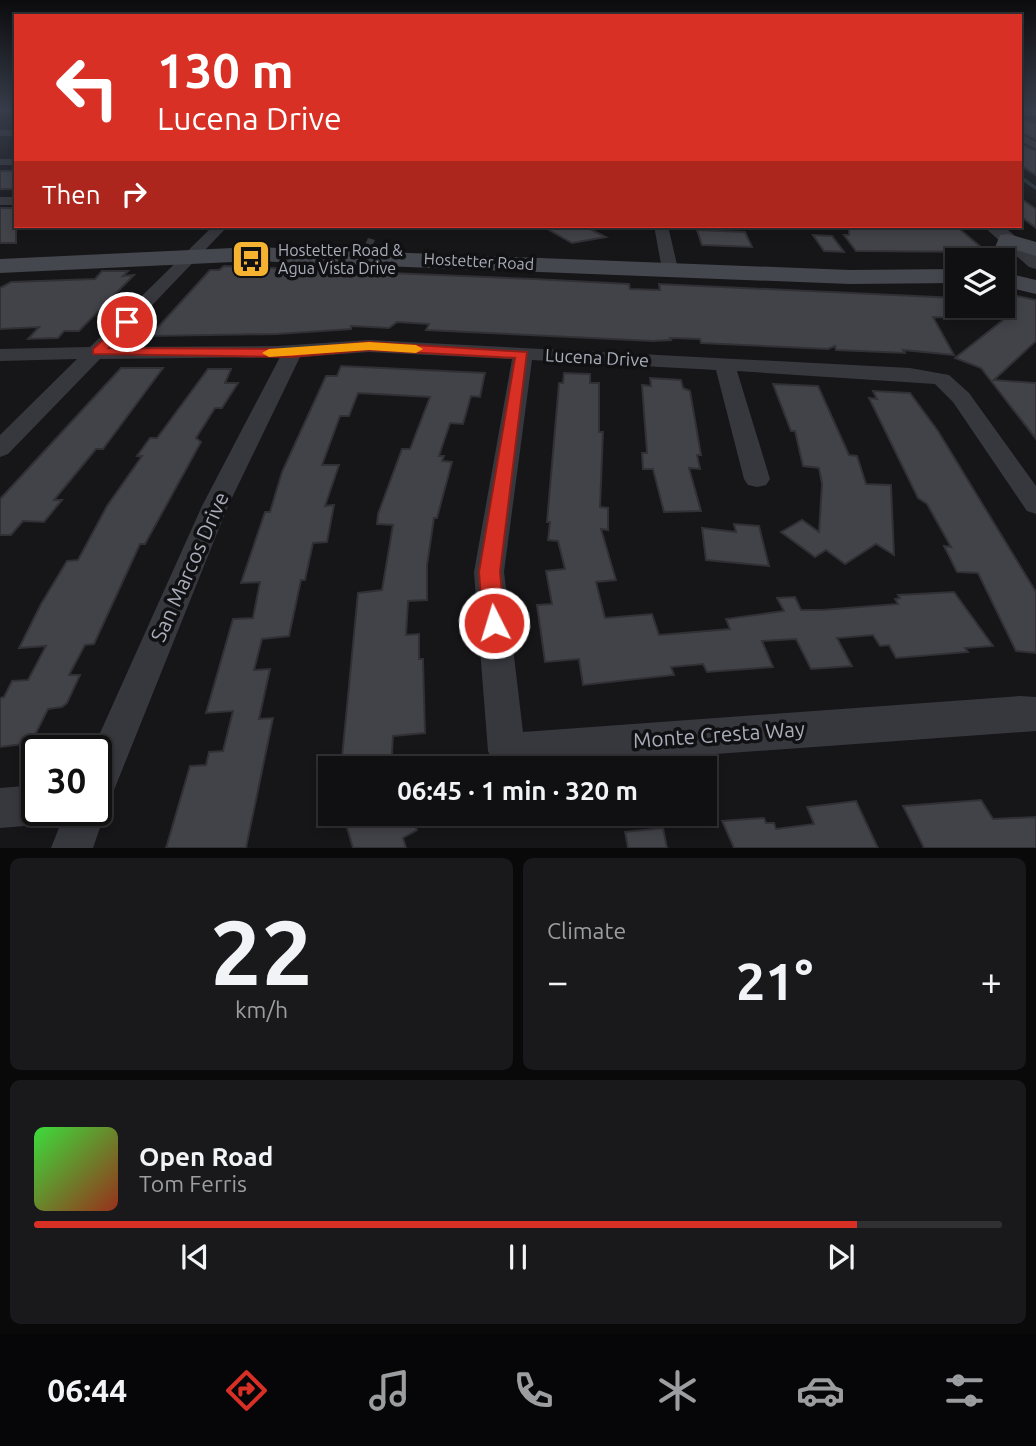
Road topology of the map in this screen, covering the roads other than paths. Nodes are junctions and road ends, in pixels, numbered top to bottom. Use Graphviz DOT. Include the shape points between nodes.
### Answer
graph roads {
  1 [pos="219,228"];
  2 [pos="661,228"];
  3 [pos="1000,233"];
  4 [pos="1036,249"];
  5 [pos="196,251"];
  6 [pos="0,257"];
  7 [pos="670,264"];
  8 [pos="1036,264"];
  9 [pos="1015,265"];
  10 [pos="0,266"];
  11 [pos="945,266"];
  12 [pos="1036,275"];
  13 [pos="945,276"];
  14 [pos="1015,276"];
  15 [pos="1015,281"];
  16 [pos="1036,287"];
  17 [pos="98,352"];
  18 [pos="292,353"];
  19 [pos="0,355"];
  20 [pos="523,355"];
  21 [pos="725,364"];
  22 [pos="0,449"];
  23 [pos="757,479"];
  24 [pos="1036,505"];
  25 [pos="1036,714"];
  26 [pos="112,748"];
  27 [pos="21,806"];
  28 [pos="0,808"];
  29 [pos="80,826"];
  30 [pos="72,848"];
  1 -- 5 [label="street"];
  2 -- 7 [label="street"];
  3 -- 4 [label="main road"];
  3 -- 8 [label="street"];
  5 -- 6 [label="main road, Hostetter Road"];
  5 -- 7 [label="main road, Hostetter Road"];
  5 -- 7 [label="main road, Hostetter Road" via="369,243 531,250"];
  5 -- 10 [label="main road, Hostetter Road"];
  5 -- 17 [label="street"];
  7 -- 11 [label="main road, Hostetter Road"];
  7 -- 13 [label="main road, Hostetter Road" via="850,276"];
  8 -- 9 [label="main road"];
  12 -- 14 [label="main road"];
  15 -- 16 [label="main road"];
  17 -- 18 [label="street, Lucena Drive"];
  17 -- 19 [label="street, Lucena Drive"];
  17 -- 22 [label="street"];
  18 -- 20 [label="street, Lucena Drive" via="369,346"];
  18 -- 26 [label="street, San Marcos Drive" via="215,506"];
  20 -- 21 [label="street, Lucena Drive"];
  20 -- 25 [label="street, Monte Cresta Way" via="489,572 507,751"];
  21 -- 23 [label="street"];
  21 -- 24 [label="street, Lucena Drive" via="942,379 961,398"];
  27 -- 28 [label="street"];
  29 -- 30 [label="street"];
}
